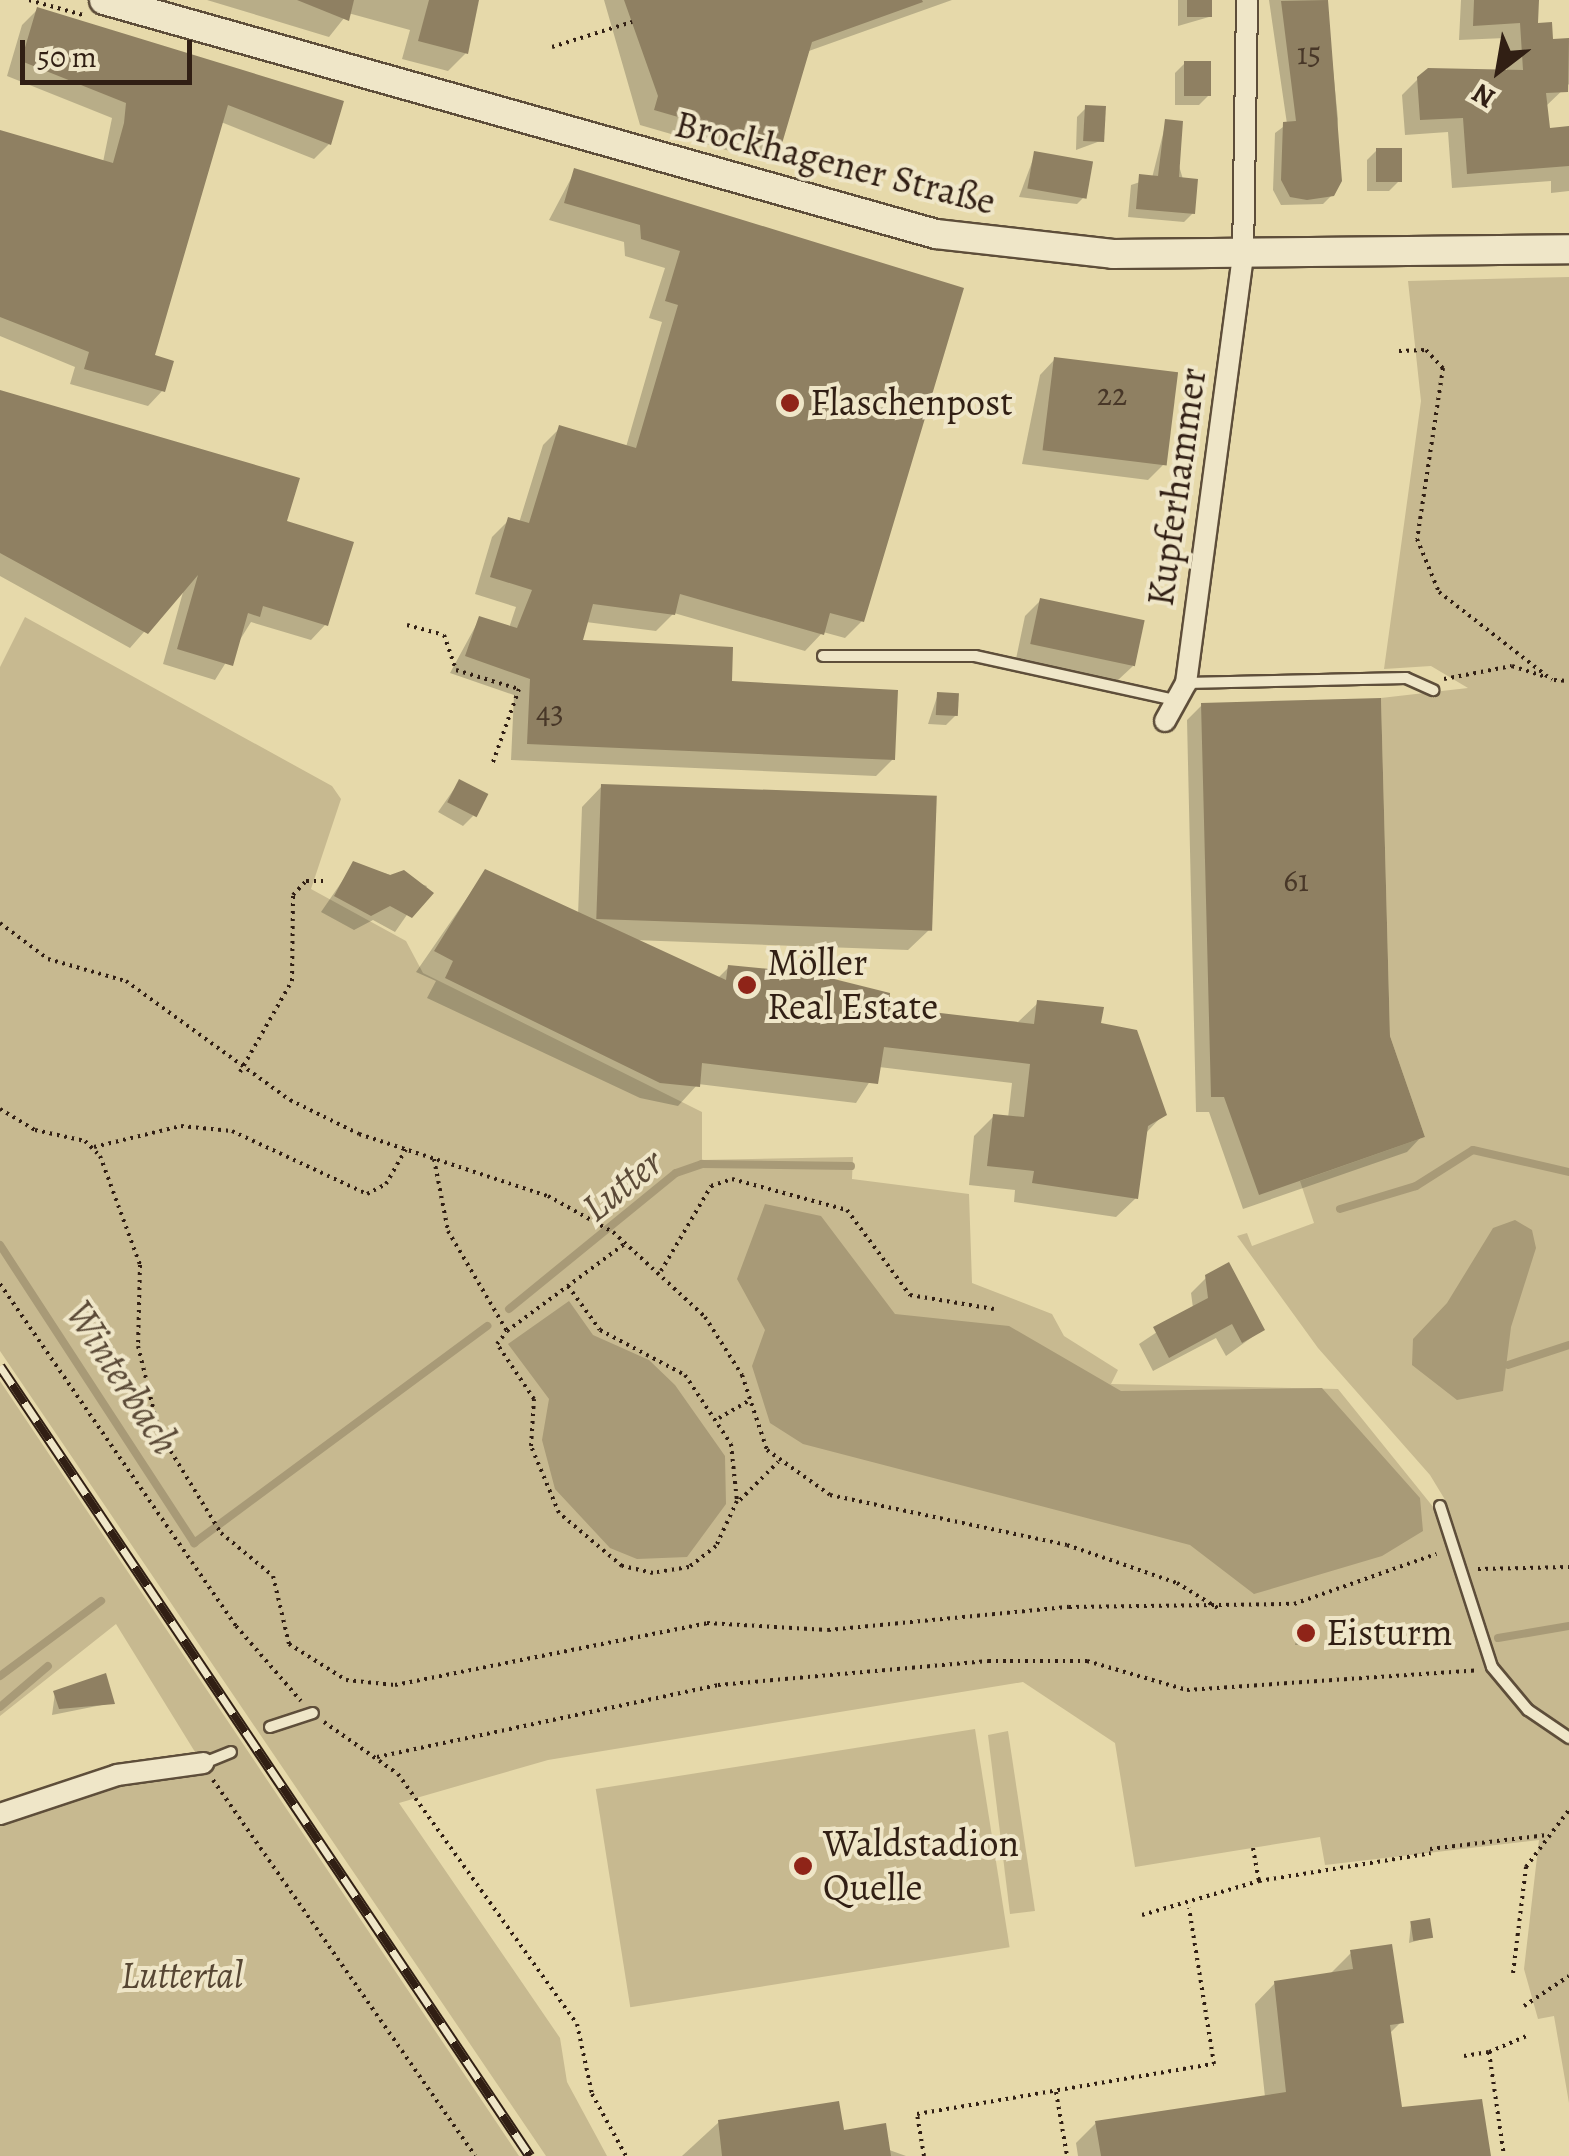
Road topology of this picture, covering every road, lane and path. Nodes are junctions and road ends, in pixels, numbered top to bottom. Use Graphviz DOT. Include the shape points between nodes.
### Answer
graph roads {
  1 [pos="104,0"];
  2 [pos="1247,0"];
  3 [pos="632,22"];
  4 [pos="552,47"];
  5 [pos="1569,249"];
  6 [pos="1244,257"];
  7 [pos="1400,351"];
  8 [pos="407,624"];
  9 [pos="823,656"];
  10 [pos="1552,680"];
  11 [pos="1569,681"];
  12 [pos="1433,690"];
  13 [pos="1180,692"];
  14 [pos="1165,722"];
  15 [pos="492,764"];
  16 [pos="324,882"];
  17 [pos="0,923"];
  18 [pos="240,1072"];
  19 [pos="0,1108"];
  20 [pos="94,1146"];
  21 [pos="406,1150"];
  22 [pos="434,1158"];
  23 [pos="626,1243"];
  24 [pos="661,1271"];
  25 [pos="0,1284"];
  26 [pos="568,1286"];
  27 [pos="994,1309"];
  28 [pos="506,1331"];
  29 [pos="748,1401"];
  30 [pos="719,1418"];
  31 [pos="778,1462"];
  32 [pos="737,1501"];
  33 [pos="1440,1506"];
  34 [pos="1455,1549"];
  35 [pos="1569,1567"];
  36 [pos="1463,1572"];
  37 [pos="1220,1610"];
  38 [pos="1492,1667"];
  39 [pos="309,1712"];
  40 [pos="270,1726"];
  41 [pos="1569,1738"];
  42 [pos="231,1752"];
  43 [pos="377,1757"];
  44 [pos="203,1764"];
  45 [pos="1569,1810"];
  46 [pos="0,1814"];
  47 [pos="1548,1835"];
  48 [pos="1253,1848"];
  49 [pos="1259,1881"];
  50 [pos="1189,1908"];
  51 [pos="1142,1915"];
  52 [pos="1513,1973"];
  53 [pos="1569,1976"];
  54 [pos="1524,2006"];
  55 [pos="1529,2035"];
  56 [pos="1489,2052"];
  57 [pos="1464,2056"];
  58 [pos="1056,2091"];
  59 [pos="474,2156"];
  60 [pos="626,2156"];
  61 [pos="924,2156"];
  62 [pos="1068,2156"];
  63 [pos="1504,2156"];
  1 -- 6 [label="main road, Brockhagener Straße" via="936,234 1113,254"];
  2 -- 6 [label="street, Kupferhammer"];
  3 -- 4 [label="path"];
  5 -- 6 [label="main road, Brockhagener Straße"];
  6 -- 13 [label="street, Kupferhammer"];
  7 -- 10 [label="path" via="1426,350 1443,368 1417,539 1439,592"];
  8 -- 15 [label="path" via="444,636 456,670 519,689"];
  9 -- 13 [label="lane" via="975,656"];
  10 -- 11 [label="path"];
  10 -- 12 [label="path" via="1512,666 1458,671"];
  12 -- 13 [label="lane" via="1406,678"];
  13 -- 14 [label="street, Kupferhammer"];
  16 -- 18 [label="path" via="306,881 293,895 292,981"];
  17 -- 18 [label="path" via="48,958 136,987"];
  18 -- 21 [label="path"];
  19 -- 20 [label="path"];
  20 -- 21 [label="path" via="180,1126 232,1131 367,1194 386,1184"];
  20 -- 37 [label="path" via="140,1265 146,1400 221,1534 273,1576 295,1652 376,1687 706,1624 828,1630 1069,1607"];
  21 -- 22 [label="path"];
  22 -- 23 [label="path" via="600,1224"];
  22 -- 28 [label="path" via="448,1231"];
  23 -- 24 [label="path"];
  23 -- 26 [label="path"];
  24 -- 27 [label="path" via="711,1186 732,1179 847,1210 910,1295"];
  24 -- 29 [label="path" via="722,1342"];
  25 -- 39 [label="path"];
  26 -- 28 [label="path"];
  26 -- 30 [label="path" via="600,1330 659,1354"];
  28 -- 32 [label="path" via="496,1344 534,1400 531,1446 543,1484 568,1524 608,1558 653,1574 689,1567 716,1546"];
  29 -- 30 [label="path"];
  29 -- 31 [label="path"];
  30 -- 32 [label="path" via="740,1470"];
  31 -- 32 [label="path"];
  31 -- 37 [label="path" via="830,1495 1067,1545 1177,1584"];
  33 -- 34 [label="lane"];
  34 -- 36 [label="lane"];
  34 -- 37 [label="path" via="1316,1601"];
  35 -- 36 [label="path"];
  36 -- 38 [label="lane"];
  38 -- 41 [label="lane" via="1528,1710"];
  38 -- 43 [label="path" via="1187,1690 1087,1661 988,1661 718,1684"];
  39 -- 40 [label="lane"];
  39 -- 43 [label="path"];
  42 -- 44 [label="lane"];
  43 -- 60 [label="path" via="420,1802 578,2024 592,2094"];
  44 -- 46 [label="street" via="117,1775"];
  44 -- 59 [label="path" via="300,1917"];
  45 -- 47 [label="path"];
  47 -- 49 [label="path"];
  47 -- 52 [label="path" via="1526,1867"];
  48 -- 49 [label="path"];
  49 -- 50 [label="path" via="1205,1891"];
  50 -- 51 [label="path"];
  50 -- 58 [label="path" via="1214,2064"];
  53 -- 54 [label="path"];
  55 -- 56 [label="path"];
  56 -- 57 [label="path"];
  56 -- 63 [label="path"];
  58 -- 61 [label="path" via="917,2114"];
  58 -- 62 [label="path"];
}
